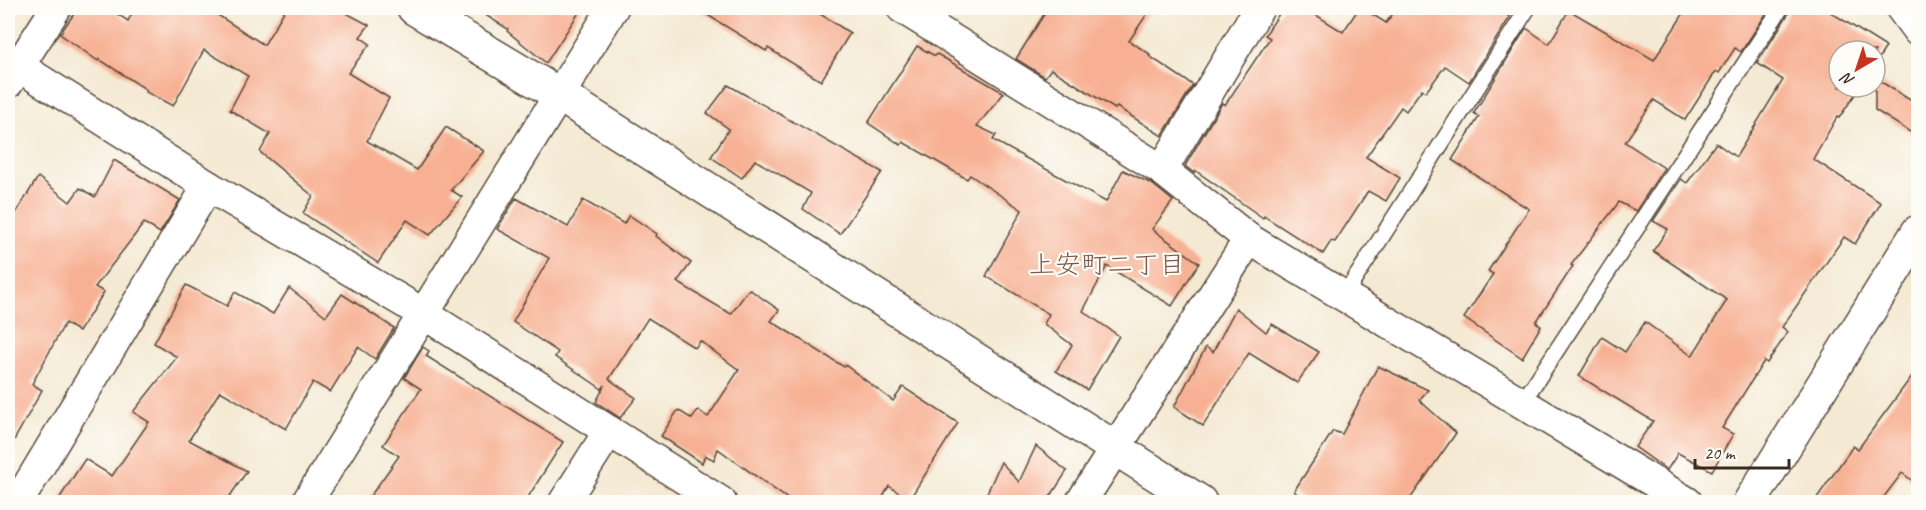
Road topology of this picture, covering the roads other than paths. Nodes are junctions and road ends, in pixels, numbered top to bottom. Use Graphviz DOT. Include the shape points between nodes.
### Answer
graph roads {
  1 [pos="56,8"];
  2 [pos="414,8"];
  3 [pos="613,8"];
  4 [pos="902,8"];
  5 [pos="1259,8"];
  6 [pos="1528,8"];
  7 [pos="1781,8"];
  8 [pos="1901,8"];
  9 [pos="1918,31"];
  10 [pos="13,74"];
  11 [pos="558,94"];
  12 [pos="1162,170"];
  13 [pos="208,186"];
  14 [pos="1918,232"];
  15 [pos="1249,238"];
  16 [pos="1344,296"];
  17 [pos="424,314"];
  18 [pos="1522,403"];
  19 [pos="609,431"];
  20 [pos="1115,448"];
  21 [pos="18,502"];
  22 [pos="307,502"];
  23 [pos="564,502"];
  24 [pos="721,502"];
  25 [pos="1081,502"];
  26 [pos="1200,502"];
  27 [pos="1687,502"];
  28 [pos="1750,502"];
  1 -- 10 [label="street"];
  2 -- 11 [label="street"];
  3 -- 11 [label="street"];
  4 -- 12 [label="street"];
  5 -- 12 [label="street"];
  6 -- 16 [label="lane"];
  7 -- 18 [label="lane"];
  8 -- 9 [label="street"];
  10 -- 13 [label="street"];
  11 -- 17 [label="street"];
  11 -- 20 [label="street"];
  12 -- 15 [label="street"];
  13 -- 17 [label="street"];
  13 -- 21 [label="street"];
  14 -- 28 [label="street"];
  15 -- 16 [label="street"];
  15 -- 20 [label="street"];
  16 -- 18 [label="street"];
  17 -- 19 [label="street"];
  17 -- 22 [label="street"];
  18 -- 27 [label="street"];
  19 -- 23 [label="street"];
  19 -- 24 [label="street"];
  20 -- 25 [label="street"];
  20 -- 26 [label="street"];
}
